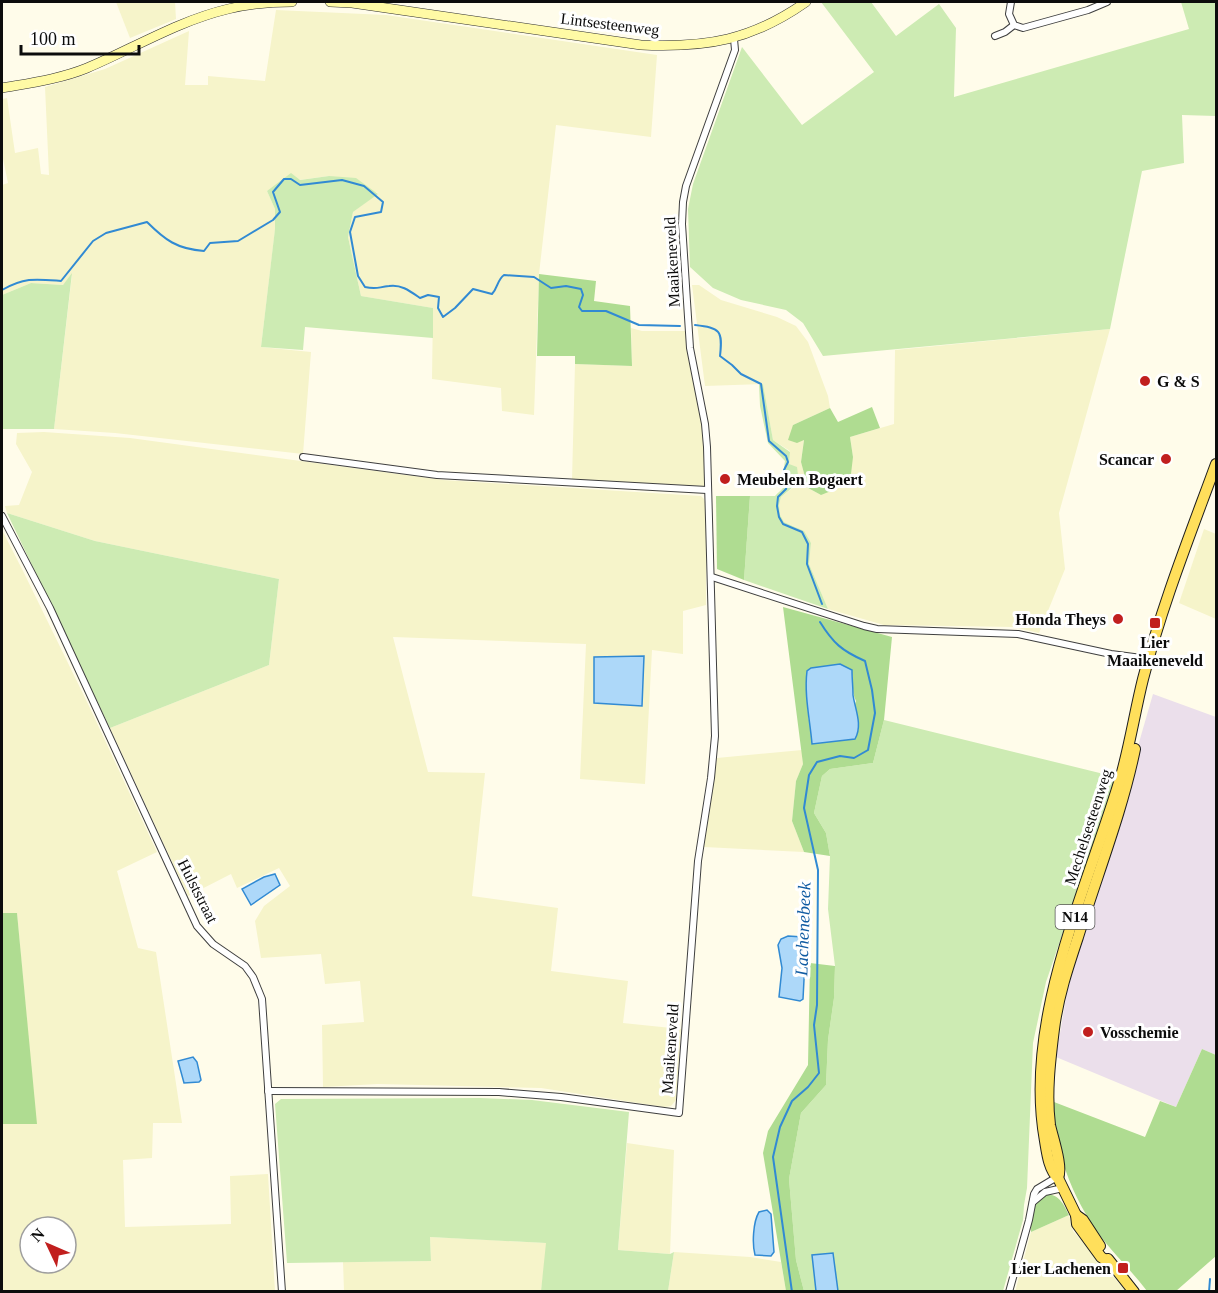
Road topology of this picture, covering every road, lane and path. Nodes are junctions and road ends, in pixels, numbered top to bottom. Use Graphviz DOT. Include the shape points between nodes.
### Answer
graph roads {
  1 [pos="292,2"];
  2 [pos="330,2"];
  3 [pos="806,2"];
  4 [pos="1011,2"];
  5 [pos="1107,2"];
  6 [pos="1014,25"];
  7 [pos="995,36"];
  8 [pos="734,39"];
  9 [pos="2,88"];
  10 [pos="303,457"];
  11 [pos="1216,464"];
  12 [pos="707,490"];
  13 [pos="2,516"];
  14 [pos="712,577"];
  15 [pos="1149,660"];
  16 [pos="268,1091"];
  17 [pos="1060,1183"];
  18 [pos="1033,1203"];
  19 [pos="282,1292"];
  20 [pos="1009,1292"];
  21 [pos="1134,1292"];
  1 -- 9 [label="street" via="217,12 86,68"];
  2 -- 8 [label="street, Lintsesteenweg" via="641,45 699,45"];
  3 -- 8 [label="street, Lintsesteenweg" via="775,22"];
  4 -- 6 [label="street" via="1009,14"];
  5 -- 6 [label="street" via="1034,26"];
  6 -- 7 [label="street"];
  8 -- 12 [label="street, Maaikeneveld" via="735,50 683,202 690,348 705,424"];
  10 -- 12 [label="street" via="437,475"];
  11 -- 15 [label="main road, Mechelsesteenweg / N14" via="1171,586"];
  12 -- 14 [label="street, Maaikeneveld"];
  13 -- 16 [label="street, Hulststraat" via="50,608 197,926 253,977 262,999"];
  14 -- 15 [label="street" via="864,627 1018,634"];
  14 -- 16 [label="street, Maaikeneveld" via="715,736 698,861 679,1113 499,1092"];
  15 -- 17 [label="main road, Mechelsesteenweg / N14" via="1132,763 1057,1009 1049,1106"];
  16 -- 19 [label="street, Hulststraat"];
  17 -- 18 [label="street"];
  17 -- 18 [label="street" via="1052,1180 1037,1189"];
  17 -- 21 [label="main road, Mechelsesteenweg / N14" via="1076,1215"];
  18 -- 20 [label="street"];
}
